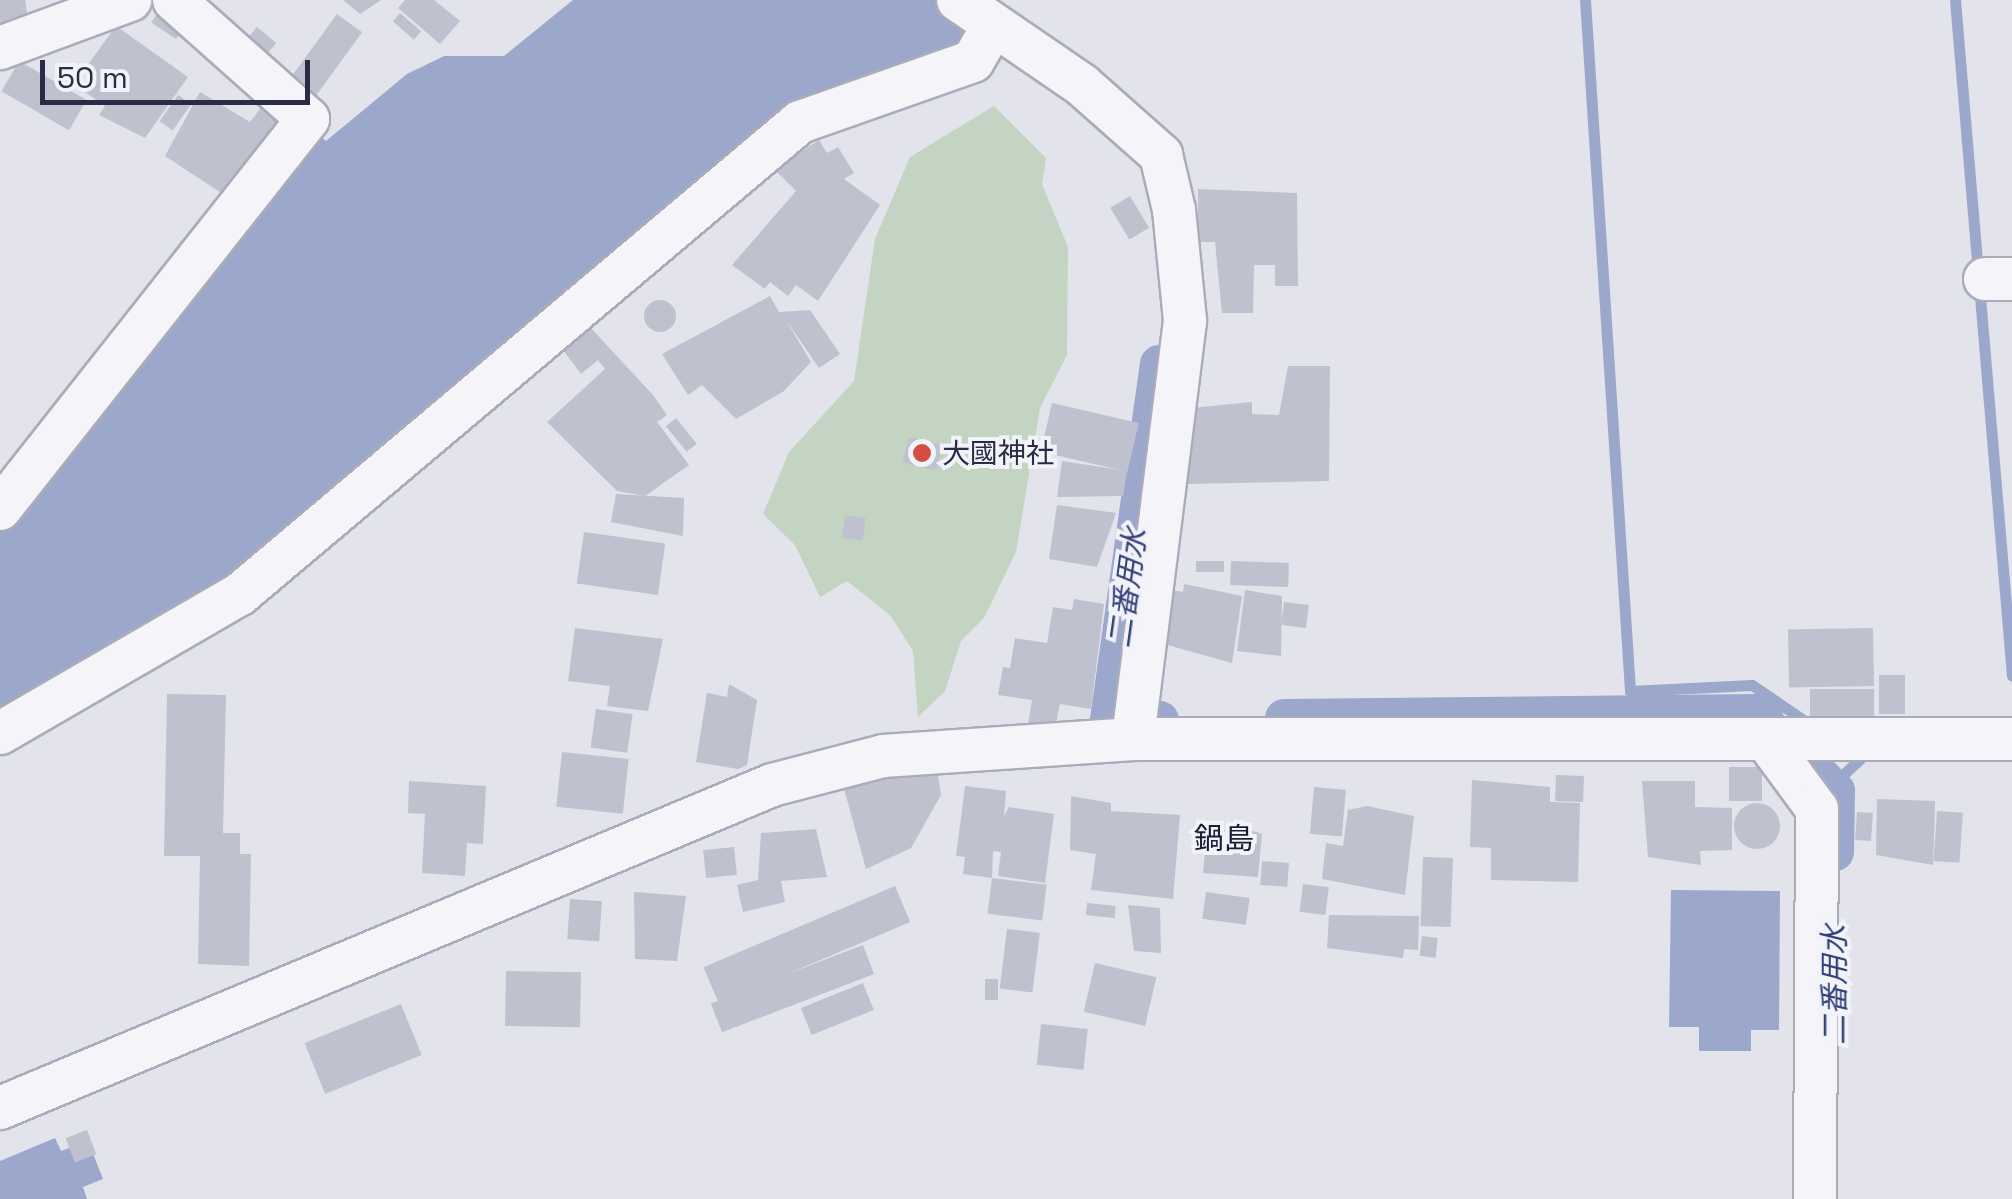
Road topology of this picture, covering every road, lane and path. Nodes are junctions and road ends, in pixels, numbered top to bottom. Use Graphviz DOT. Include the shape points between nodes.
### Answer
graph roads {
  1 [pos="130,0"];
  2 [pos="174,0"];
  3 [pos="958,0"];
  4 [pos="988,39"];
  5 [pos="0,48"];
  6 [pos="0,509"];
  7 [pos="1135,722"];
  8 [pos="0,733"];
  9 [pos="2012,738"];
  10 [pos="1767,742"];
  11 [pos="0,1108"];
  12 [pos="1815,1199"];
  1 -- 5 [label="street"];
  2 -- 6 [label="street" via="308,120"];
  3 -- 4 [label="street"];
  4 -- 7 [label="street" via="1082,84 1161,155 1174,210 1184,321"];
  4 -- 8 [label="street" via="800,122 240,594"];
  7 -- 10 [label="street"];
  7 -- 11 [label="street" via="966,745 787,780"];
  9 -- 10 [label="street"];
  10 -- 12 [label="street" via="1817,809"];
}
